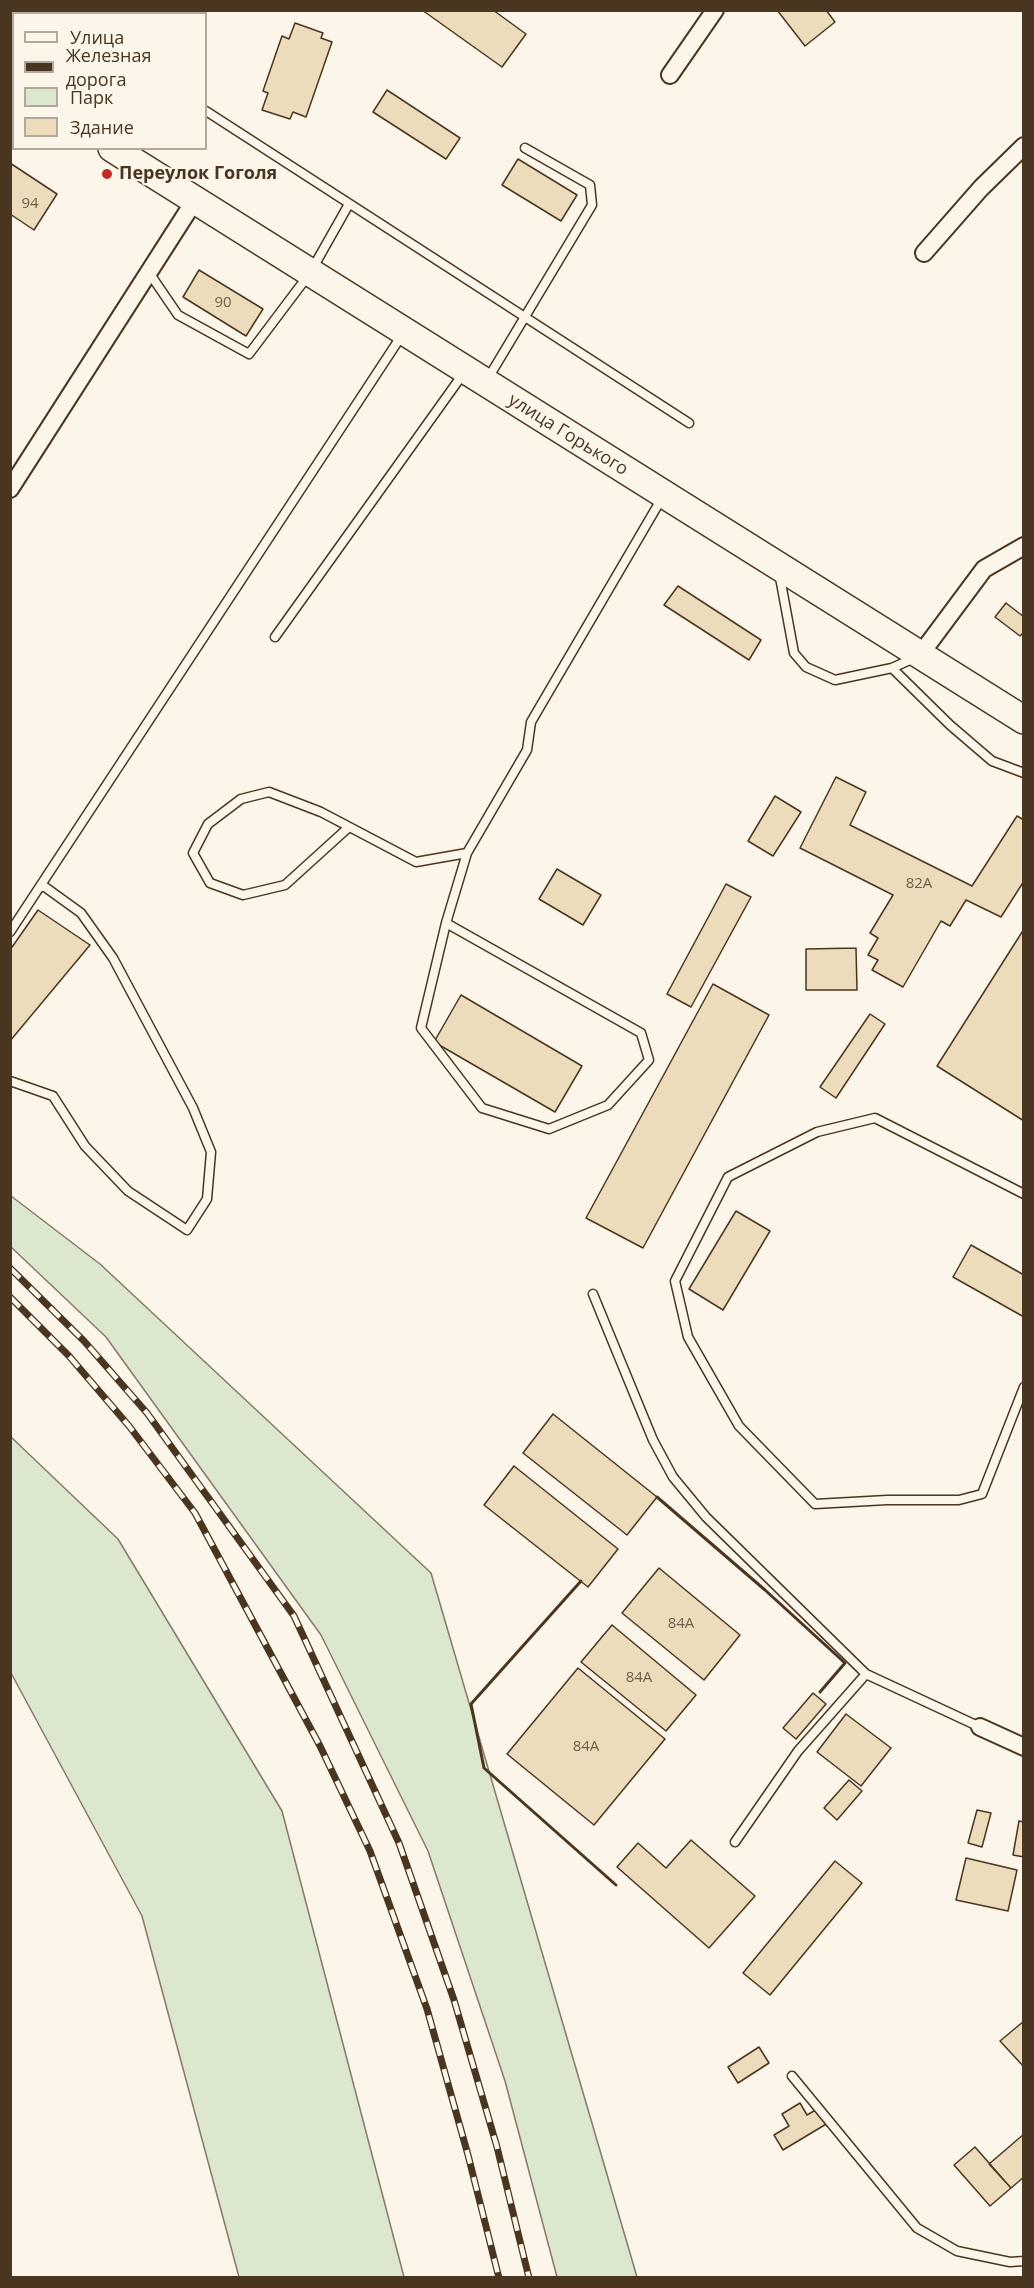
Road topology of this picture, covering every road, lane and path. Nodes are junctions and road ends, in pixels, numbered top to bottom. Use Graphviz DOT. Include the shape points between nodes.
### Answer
graph roads {
  1 [pos="715,10"];
  2 [pos="670,75"];
  3 [pos="207,112"];
  4 [pos="1023,146"];
  5 [pos="525,148"];
  6 [pos="115,150"];
  7 [pos="195,200"];
  8 [pos="349,204"];
  9 [pos="924,253"];
  10 [pos="310,273"];
  11 [pos="150,274"];
  12 [pos="525,317"];
  13 [pos="404,332"];
  14 [pos="476,377"];
  15 [pos="689,423"];
  16 [pos="10,489"];
  17 [pos="664,495"];
  18 [pos="1023,546"];
  19 [pos="778,566"];
  20 [pos="275,637"];
  21 [pos="920,655"];
  22 [pos="892,668"];
  23 [pos="1023,720"];
  24 [pos="1023,773"];
  25 [pos="349,827"];
  26 [pos="467,853"];
  27 [pos="40,887"];
  28 [pos="446,923"];
  29 [pos="10,932"];
  30 [pos="10,1082"];
  31 [pos="1023,1194"];
  32 [pos="593,1294"];
  33 [pos="1023,1387"];
  34 [pos="866,1674"];
  35 [pos="980,1727"];
  36 [pos="1023,1747"];
  37 [pos="735,1842"];
  38 [pos="792,2076"];
  39 [pos="1023,2261"];
  1 -- 2 [label="street"];
  3 -- 8 [label="lane"];
  4 -- 9 [label="street"];
  5 -- 12 [label="lane" via="590,184 592,205"];
  6 -- 7 [label="main road, улица Горького"];
  7 -- 10 [label="main road, улица Горького"];
  7 -- 11 [label="street"];
  8 -- 10 [label="lane"];
  8 -- 12 [label="lane"];
  10 -- 11 [label="lane" via="249,354 178,315"];
  10 -- 13 [label="main road, улица Горького"];
  11 -- 16 [label="street"];
  12 -- 14 [label="lane"];
  12 -- 15 [label="lane"];
  13 -- 14 [label="main road, улица Горького"];
  13 -- 27 [label="lane"];
  14 -- 17 [label="main road, улица Горького"];
  14 -- 20 [label="lane"];
  17 -- 19 [label="main road, улица Горького"];
  17 -- 26 [label="lane" via="531,722 528,750"];
  18 -- 21 [label="street" via="984,569"];
  19 -- 21 [label="main road, улица Горького"];
  19 -- 22 [label="lane" via="794,653 806,667 835,680"];
  21 -- 22 [label="lane"];
  21 -- 23 [label="main road, улица Горького"];
  22 -- 24 [label="lane" via="992,760"];
  25 -- 25 [label="lane" via="268,792 241,799 208,825 194,854 210,882 243,895 285,885"];
  25 -- 26 [label="lane" via="416,862"];
  26 -- 28 [label="lane"];
  27 -- 29 [label="lane"];
  27 -- 30 [label="lane" via="81,913 113,958 193,1108 211,1152 207,1199 187,1230 128,1191 85,1146 53,1096"];
  28 -- 28 [label="lane" via="421,1028 482,1108 549,1129 608,1105 649,1060 641,1033"];
  31 -- 33 [label="lane" via="875,1118 817,1132 728,1177 675,1281 688,1337 740,1426 815,1504 959,1500 982,1494"];
  32 -- 34 [label="lane" via="673,1477 706,1517"];
  34 -- 35 [label="lane"];
  34 -- 37 [label="lane" via="798,1751"];
  35 -- 36 [label="street"];
  38 -- 39 [label="lane" via="917,2229 957,2251"];
}
